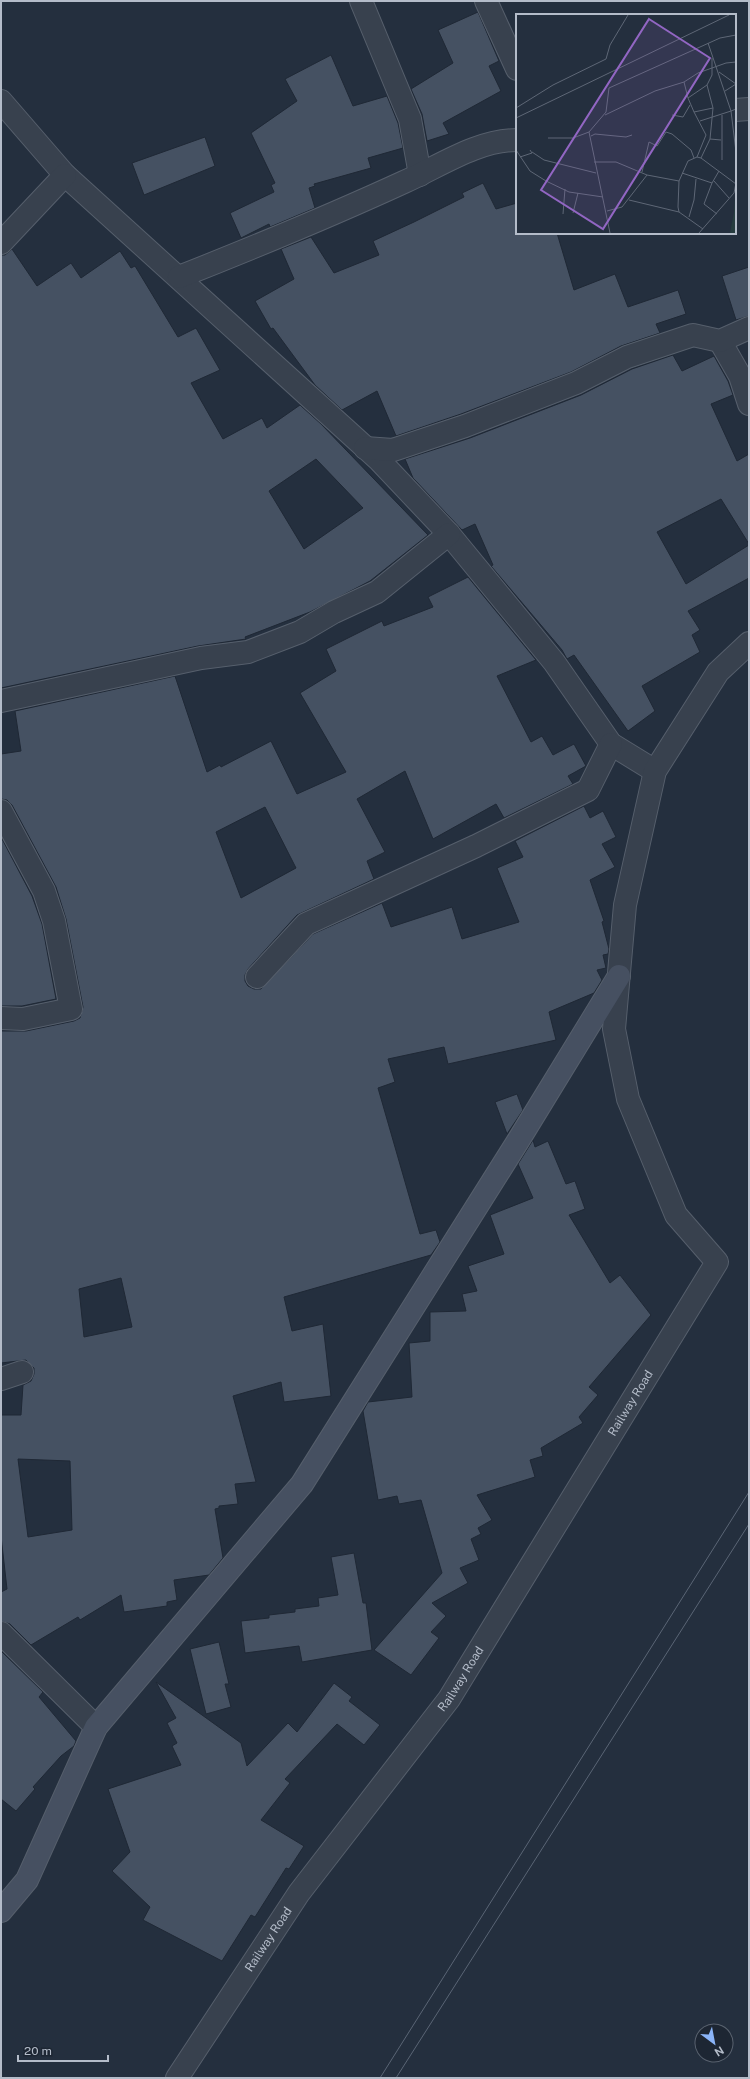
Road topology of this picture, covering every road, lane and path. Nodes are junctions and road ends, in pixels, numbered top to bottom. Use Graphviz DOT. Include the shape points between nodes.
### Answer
graph roads {
  1 [pos="361,1"];
  2 [pos="486,1"];
  3 [pos="516,67"];
  4 [pos="1,101"];
  5 [pos="749,109"];
  6 [pos="736,110"];
  7 [pos="516,140"];
  8 [pos="65,175"];
  9 [pos="420,175"];
  10 [pos="1,243"];
  11 [pos="180,277"];
  12 [pos="749,328"];
  13 [pos="720,341"];
  14 [pos="749,404"];
  15 [pos="365,448"];
  16 [pos="449,534"];
  17 [pos="749,643"];
  18 [pos="1,701"];
  19 [pos="611,744"];
  20 [pos="655,771"];
  21 [pos="1,811"];
  22 [pos="619,976"];
  23 [pos="257,978"];
  24 [pos="1,1018"];
  25 [pos="22,1372"];
  26 [pos="1,1380"];
  27 [pos="1,1633"];
  28 [pos="96,1727"];
  29 [pos="1,1911"];
  30 [pos="177,2078"];
  1 -- 9 [label="street" via="410,119"];
  2 -- 3 [label="street"];
  4 -- 8 [label="street"];
  5 -- 6 [label="street"];
  7 -- 9 [label="street" via="500,140 465,153"];
  8 -- 10 [label="street"];
  8 -- 11 [label="street"];
  9 -- 11 [label="street" via="292,232"];
  11 -- 15 [label="street" via="270,363"];
  12 -- 13 [label="street"];
  13 -- 14 [label="street" via="740,376"];
  13 -- 15 [label="street" via="693,335 627,357 576,383 465,426 393,450"];
  15 -- 16 [label="street"];
  16 -- 18 [label="street" via="377,592 334,612 300,632 248,652 200,658"];
  16 -- 19 [label="street" via="554,662"];
  17 -- 20 [label="street" via="718,672"];
  19 -- 20 [label="street"];
  19 -- 23 [label="street" via="588,790 476,846 306,924"];
  20 -- 22 [label="street" via="625,905"];
  21 -- 24 [label="street" via="44,891 54,921 71,1009 23,1019"];
  22 -- 28 [label="street" via="302,1484"];
  22 -- 30 [label="street, Railway Road" via="614,1029 628,1099 676,1216 717,1262 449,1700 299,1893"];
  25 -- 26 [label="street"];
  27 -- 28 [label="street"];
  28 -- 29 [label="street" via="26,1880"];
}
